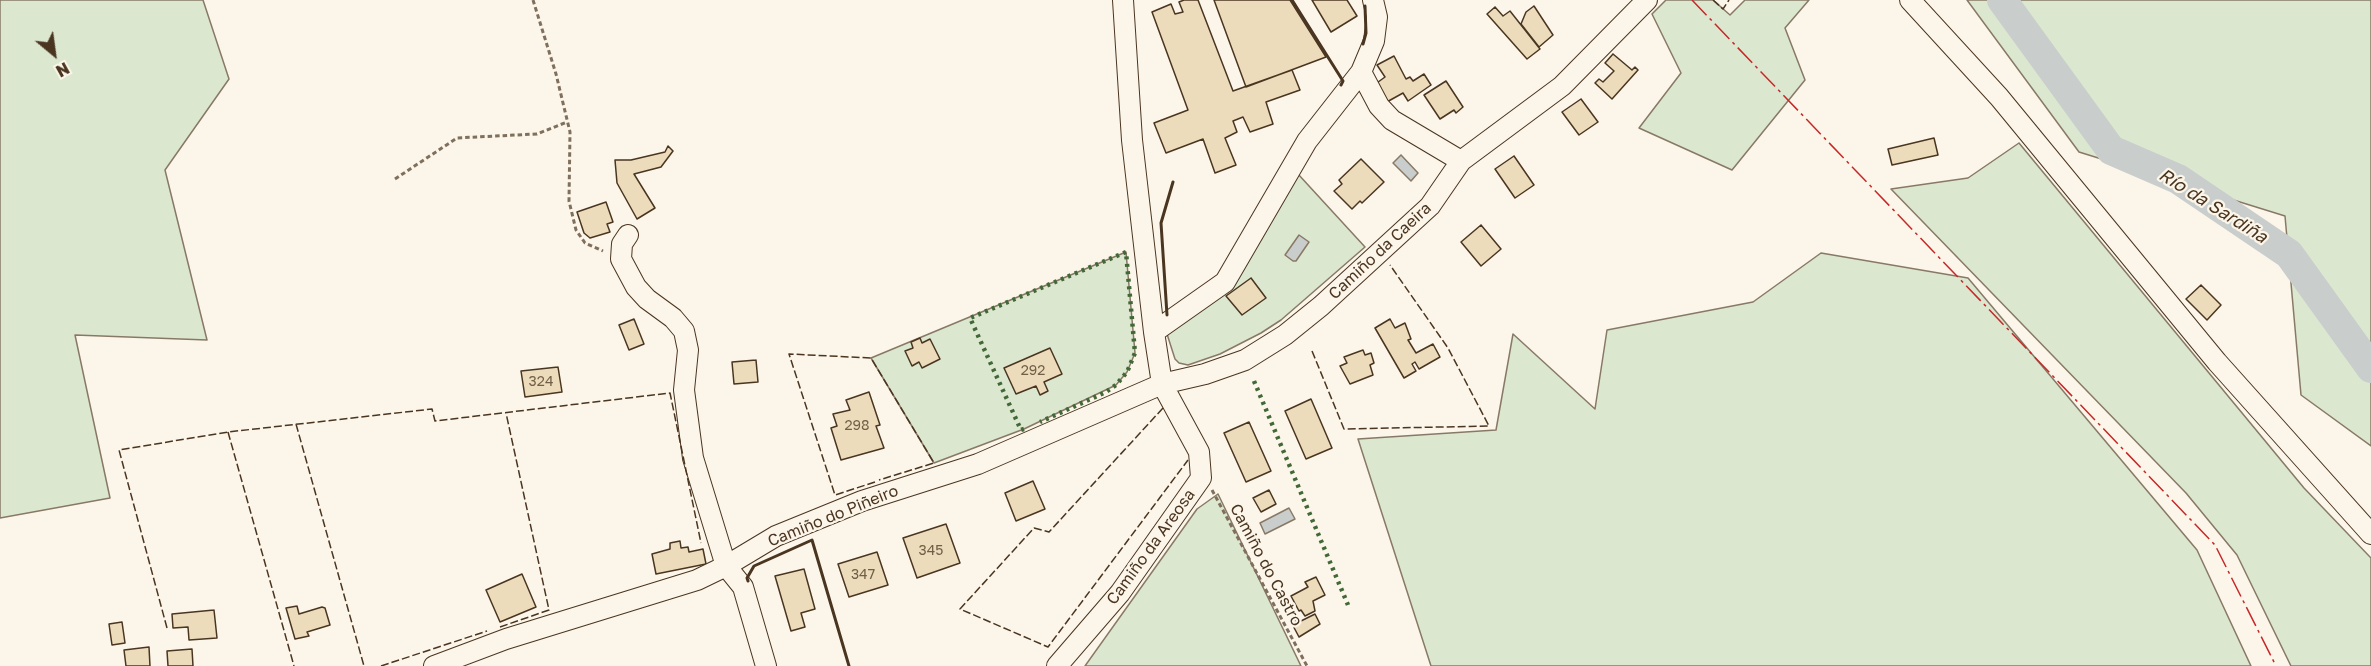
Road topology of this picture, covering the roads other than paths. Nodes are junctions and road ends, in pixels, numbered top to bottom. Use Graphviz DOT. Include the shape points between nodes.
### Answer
graph roads {
  1 [pos="1123,0"];
  2 [pos="1373,0"];
  3 [pos="1647,0"];
  4 [pos="1910,0"];
  5 [pos="1361,72"];
  6 [pos="1461,161"];
  7 [pos="628,235"];
  8 [pos="1154,332"];
  9 [pos="1162,384"];
  10 [pos="2371,534"];
  11 [pos="726,566"];
  12 [pos="434,666"];
  13 [pos="766,666"];
  14 [pos="1057,666"];
  1 -- 8 [label="street, Camiño da Areosa" via="1132,140"];
  2 -- 5 [label="street" via="1377,17 1374,41"];
  3 -- 6 [label="street, Camiño da Caeira" via="1562,86"];
  4 -- 10 [label="street" via="2000,97 2217,362"];
  5 -- 6 [label="street" via="1379,106 1392,120"];
  5 -- 8 [label="street" via="1307,141 1225,282"];
  6 -- 9 [label="street, Camiño da Caeira" via="1430,206 1285,335 1245,360"];
  7 -- 11 [label="street" via="622,244 621,259 636,287 684,331 688,350 684,390 693,458"];
  8 -- 9 [label="street, Camiño da Areosa"];
  9 -- 11 [label="street, Camiño do Piñeiro" via="978,464 862,501 776,536"];
  9 -- 14 [label="street, Camiño da Areosa" via="1199,452 1201,478 1120,593"];
  11 -- 12 [label="street, Camiño do Piñeiro" via="697,580 506,639"];
  11 -- 13 [label="street" via="743,587"];
}
